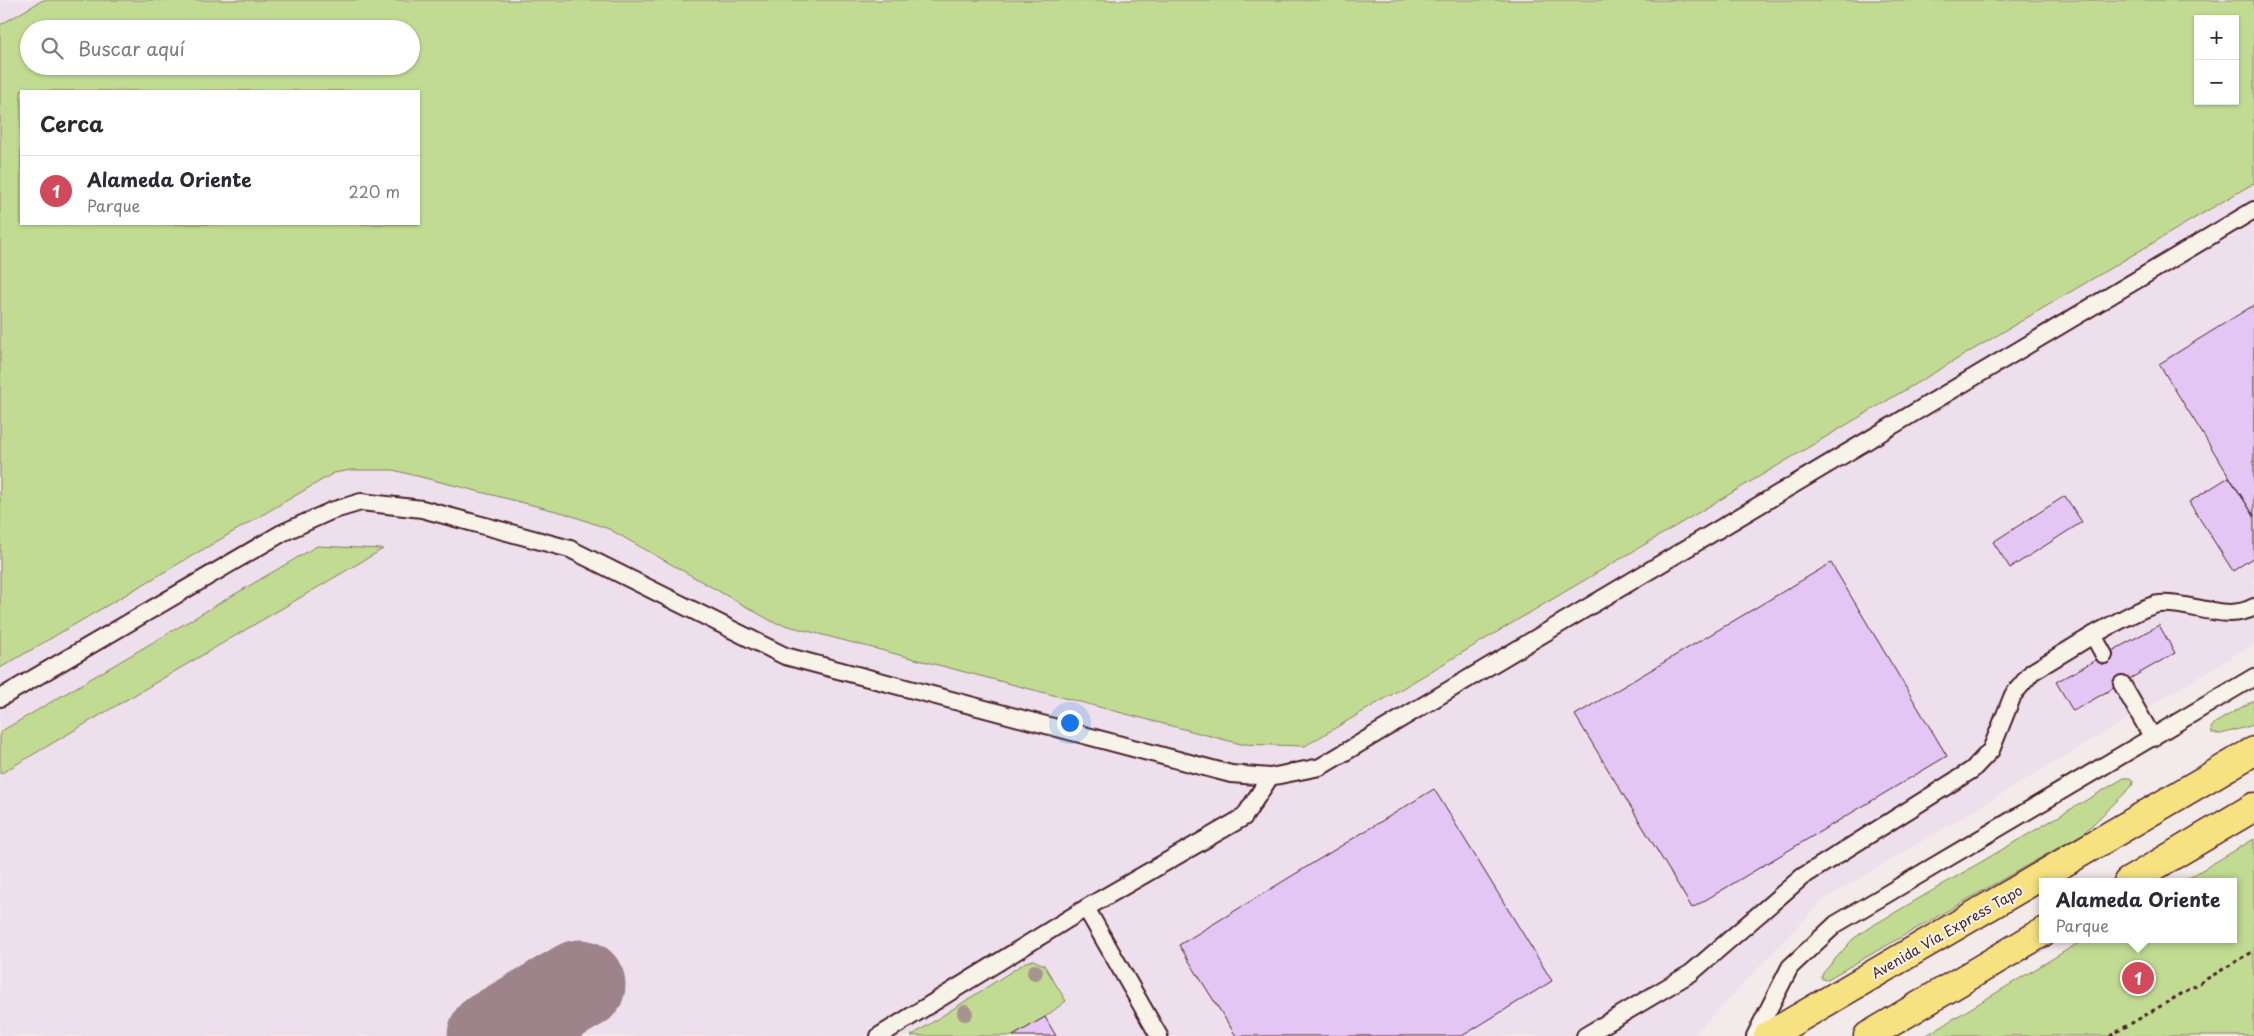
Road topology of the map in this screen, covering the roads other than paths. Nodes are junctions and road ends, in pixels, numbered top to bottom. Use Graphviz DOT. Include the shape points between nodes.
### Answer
graph roads {
  1 [pos="2254,210"];
  2 [pos="2254,607"];
  3 [pos="2093,635"];
  4 [pos="2104,655"];
  5 [pos="2254,677"];
  6 [pos="2122,684"];
  7 [pos="0,698"];
  8 [pos="2153,738"];
  9 [pos="2254,751"];
  10 [pos="1270,777"];
  11 [pos="2254,807"];
  12 [pos="2135,878"];
  13 [pos="1086,908"];
  14 [pos="2039,934"];
  15 [pos="879,1036"];
  16 [pos="1158,1036"];
  17 [pos="1585,1036"];
  18 [pos="1755,1036"];
  19 [pos="1768,1036"];
  20 [pos="1868,1036"];
  1 -- 10 [label="lane" via="1320,767"];
  2 -- 3 [label="lane" via="2228,613 2180,603 2156,604"];
  3 -- 4 [label="lane"];
  3 -- 17 [label="lane" via="2032,672 2013,695 1990,750 1972,770 1802,877 1691,972"];
  5 -- 8 [label="lane"];
  6 -- 8 [label="lane"];
  7 -- 10 [label="lane" via="282,533 331,511 361,502 381,502 422,508 570,549 785,656 1231,774"];
  8 -- 18 [label="lane" via="1836,924 1790,967"];
  9 -- 19 [label="main road, Avenida Vía Express Tapo"];
  10 -- 13 [label="lane" via="1244,817"];
  11 -- 12 [label="main road"];
  13 -- 15 [label="lane"];
  13 -- 16 [label="lane"];
  14 -- 20 [label="main road"];
}
